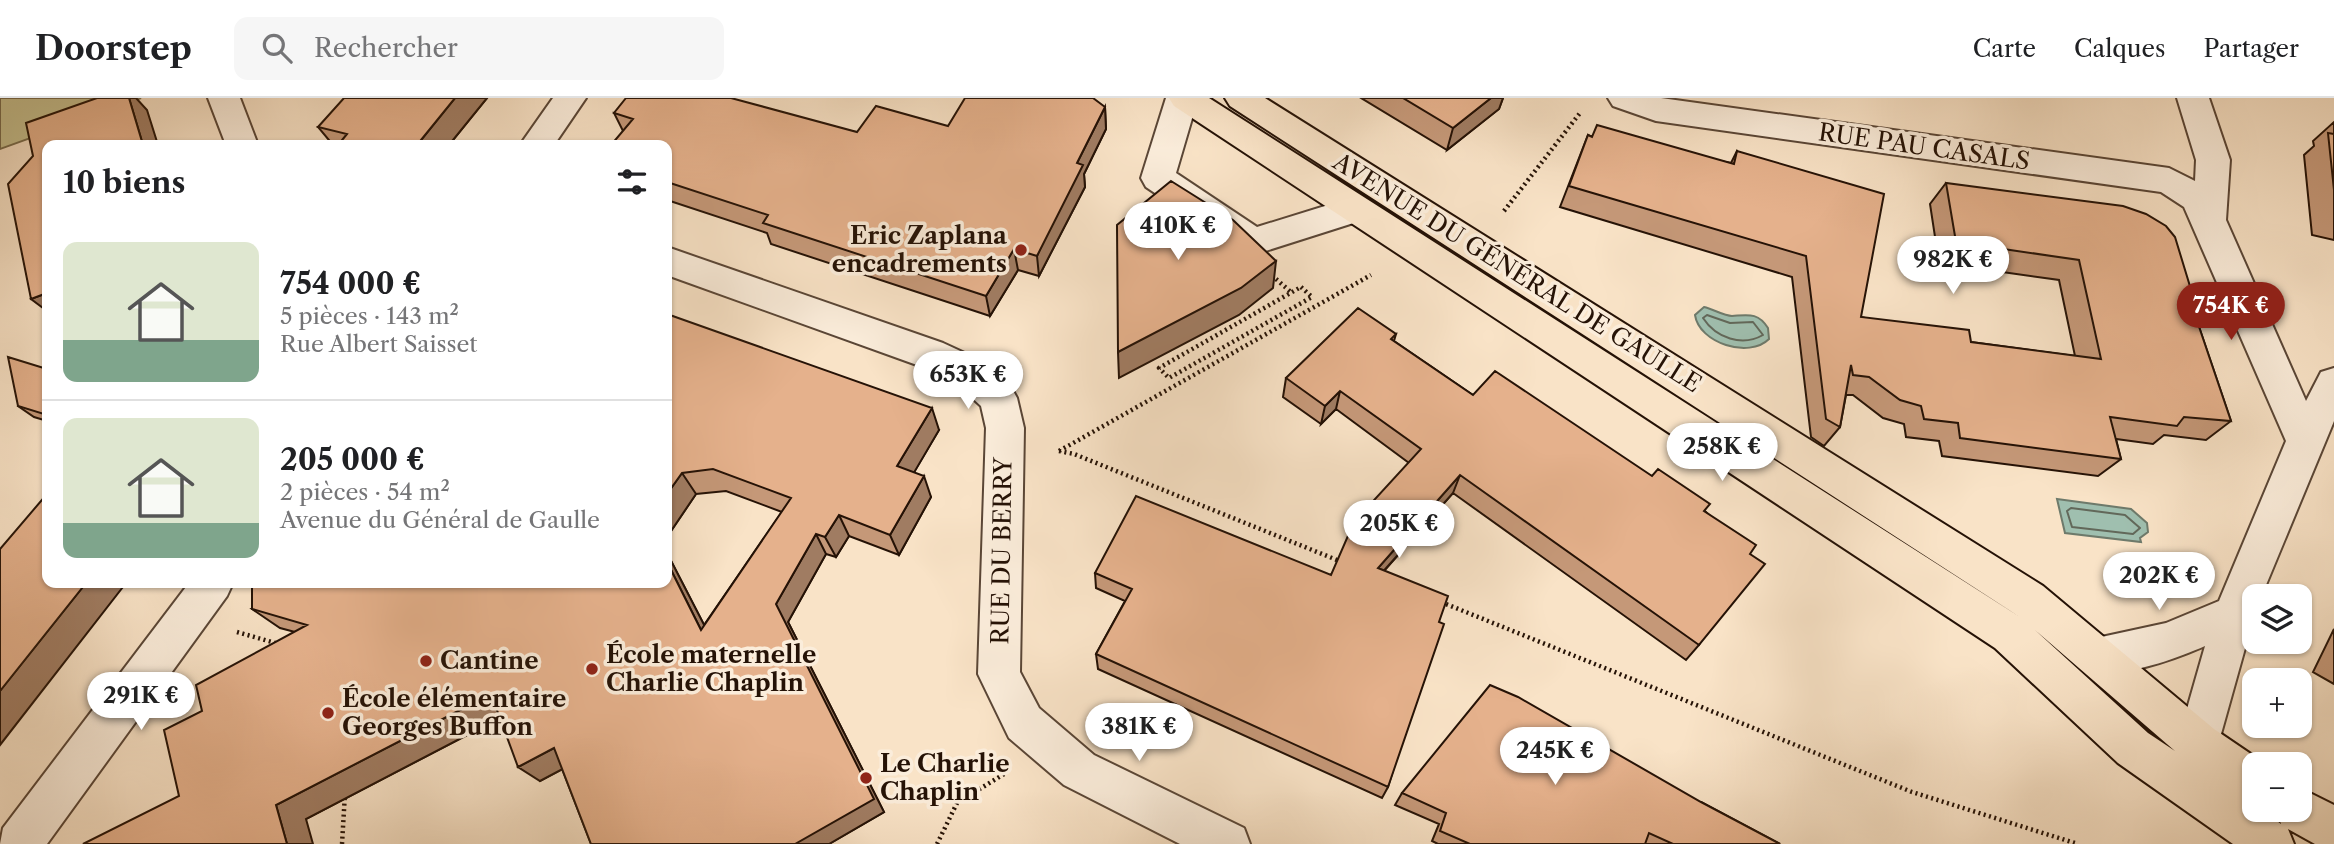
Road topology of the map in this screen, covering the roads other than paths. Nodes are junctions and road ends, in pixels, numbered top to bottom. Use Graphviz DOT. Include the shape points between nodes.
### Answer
graph roads {
  1 [pos="224,98"];
  2 [pos="570,98"];
  3 [pos="1183,98"];
  4 [pos="1241,98"];
  5 [pos="1624,98"];
  6 [pos="2193,98"];
  7 [pos="240,140"];
  8 [pos="540,140"];
  9 [pos="1354,209"];
  10 [pos="2209,220"];
  11 [pos="672,263"];
  12 [pos="2334,383"];
  13 [pos="2305,441"];
  14 [pos="209,588"];
  15 [pos="2234,614"];
  16 [pos="2098,655"];
  17 [pos="2199,744"];
  18 [pos="2133,748"];
  19 [pos="2242,774"];
  20 [pos="2312,818"];
  21 [pos="2334,830"];
  22 [pos="19,844"];
  23 [pos="1227,844"];
  24 [pos="2272,844"];
  1 -- 7 [label="street"];
  2 -- 8 [label="street"];
  3 -- 9 [label="main road, AVENUE DU GÉNÉRAL DE GAULLE"];
  3 -- 9 [label="street" via="1158,178 1253,242"];
  4 -- 16 [label="main road, AVENUE DU GÉNÉRAL DE GAULLE" via="2029,599"];
  5 -- 10 [label="street, RUE PAU CASALS" via="1656,109 2169,181 2196,198"];
  6 -- 10 [label="street" via="2213,160"];
  9 -- 18 [label="main road, AVENUE DU GÉNÉRAL DE GAULLE" via="2010,634"];
  10 -- 13 [label="street"];
  11 -- 23 [label="street, RUE DU BERRY" via="930,354 970,372 998,398 1005,428 999,674 1038,734 1079,770"];
  12 -- 13 [label="street"];
  13 -- 15 [label="street"];
  14 -- 22 [label="street"];
  15 -- 16 [label="street" via="2168,642"];
  15 -- 17 [label="street"];
  16 -- 17 [label="main road, AVENUE DU GÉNÉRAL DE GAULLE"];
  17 -- 18 [label="main road"];
  17 -- 19 [label="main road, AVENUE DU GÉNÉRAL DE GAULLE"];
  18 -- 24 [label="main road, AVENUE DU GÉNÉRAL DE GAULLE"];
  20 -- 21 [label="main road"];
}
